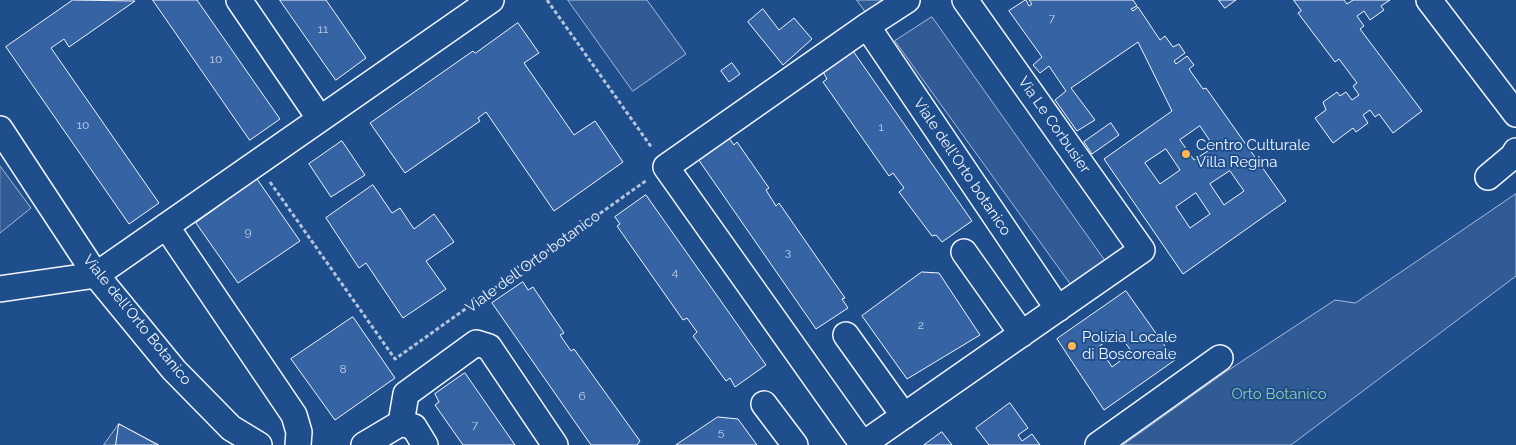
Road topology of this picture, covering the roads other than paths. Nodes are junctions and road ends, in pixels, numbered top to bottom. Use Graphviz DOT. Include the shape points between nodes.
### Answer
graph roads {
  1 [pos="239,0"];
  2 [pos="491,0"];
  3 [pos="907,0"];
  4 [pos="965,0"];
  5 [pos="1429,0"];
  6 [pos="866,26"];
  7 [pos="1516,114"];
  8 [pos="320,119"];
  9 [pos="0,129"];
  10 [pos="1516,151"];
  11 [pos="1488,177"];
  12 [pos="166,226"];
  13 [pos="964,252"];
  14 [pos="96,274"];
  15 [pos="0,288"];
  16 [pos="1058,309"];
  17 [pos="1022,334"];
  18 [pos="846,335"];
  19 [pos="1220,358"];
  20 [pos="764,404"];
  21 [pos="904,416"];
  22 [pos="401,423"];
  23 [pos="259,445"];
  24 [pos="298,445"];
  25 [pos="364,445"];
  26 [pos="425,445"];
  27 [pos="555,445"];
  28 [pos="795,445"];
  29 [pos="862,445"];
  30 [pos="1098,445"];
  1 -- 8 [label="street"];
  2 -- 8 [label="street, Viale dell'Orto botanico"];
  3 -- 6 [label="street"];
  4 -- 16 [label="street, Via Le Corbusier" via="1142,250"];
  5 -- 7 [label="street"];
  6 -- 16 [label="street, Viale dell'Orto botanico"];
  6 -- 29 [label="street" via="666,167"];
  8 -- 12 [label="street, Viale dell'Orto botanico"];
  9 -- 14 [label="street, Viale dell'Orto Botanico"];
  10 -- 11 [label="street"];
  12 -- 14 [label="street, Viale dell'Orto botanico"];
  12 -- 24 [label="street" via="294,415 299,432"];
  13 -- 17 [label="street"];
  14 -- 15 [label="street"];
  14 -- 23 [label="street, Viale dell'Orto Botanico" via="174,370 232,428"];
  16 -- 17 [label="street"];
  17 -- 21 [label="street"];
  18 -- 21 [label="street"];
  19 -- 30 [label="street"];
  20 -- 28 [label="street"];
  21 -- 29 [label="street"];
  22 -- 25 [label="street"];
  22 -- 26 [label="street" via="414,427"];
  22 -- 27 [label="street" via="406,394 476,343 489,347"];
}
